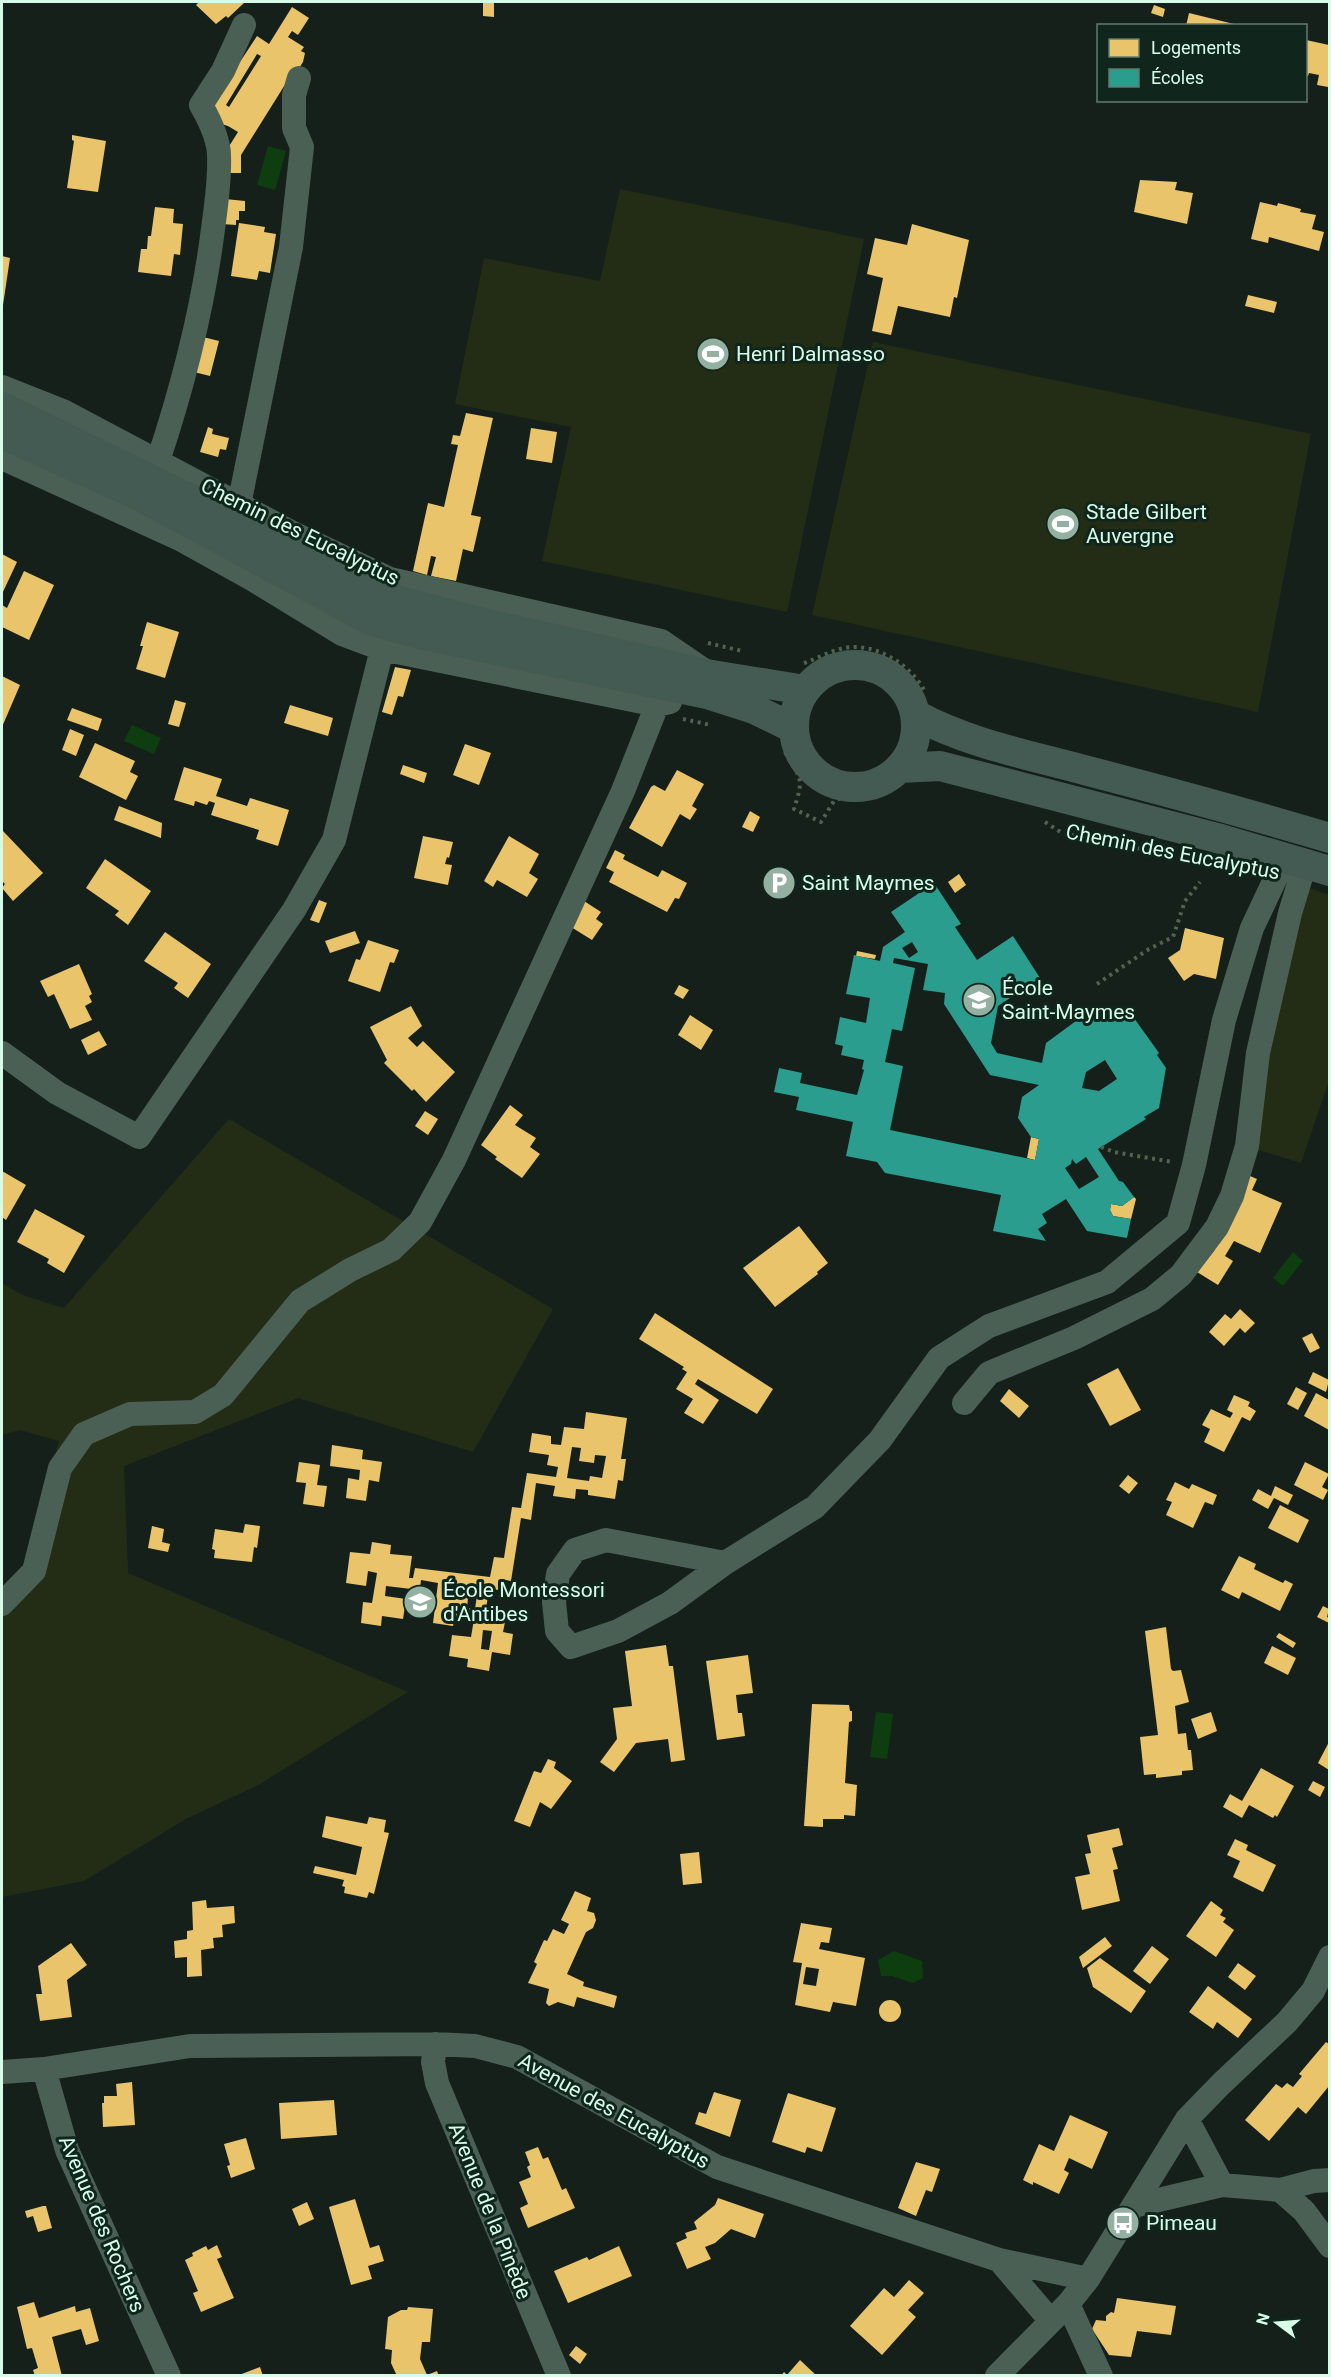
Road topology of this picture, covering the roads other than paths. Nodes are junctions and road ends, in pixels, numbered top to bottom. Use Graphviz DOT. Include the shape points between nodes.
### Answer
graph roads {
  1 [pos="244,25"];
  2 [pos="299,78"];
  3 [pos="2,387"];
  4 [pos="2,407"];
  5 [pos="2,434"];
  6 [pos="2,458"];
  7 [pos="158,461"];
  8 [pos="239,505"];
  9 [pos="382,649"];
  10 [pos="709,684"];
  11 [pos="805,690"];
  12 [pos="657,705"];
  13 [pos="916,715"];
  14 [pos="789,739"];
  15 [pos="897,777"];
  16 [pos="1329,838"];
  17 [pos="1306,864"];
  18 [pos="2,1053"];
  19 [pos="964,1403"];
  20 [pos="725,1563"];
  21 [pos="2,1604"];
  22 [pos="1329,1957"];
  23 [pos="435,2044"];
  24 [pos="44,2069"];
  25 [pos="2,2072"];
  26 [pos="1187,2119"];
  27 [pos="1329,2180"];
  28 [pos="1222,2185"];
  29 [pos="1280,2190"];
  30 [pos="1133,2206"];
  31 [pos="1329,2246"];
  32 [pos="999,2260"];
  33 [pos="1088,2279"];
  34 [pos="1068,2304"];
  35 [pos="1051,2321"];
  36 [pos="169,2376"];
  37 [pos="558,2376"];
  38 [pos="997,2376"];
  39 [pos="1101,2376"];
  1 -- 7 [label="street" via="201,105 219,154 217,198 208,269 190,356"];
  2 -- 8 [label="street" via="294,95 294,128 302,147 291,247"];
  3 -- 7 [label="street, Chemin des Eucalyptus" via="65,412"];
  4 -- 10 [label="main road, Chemin des Eucalyptus" via="381,596"];
  5 -- 10 [label="main road, Chemin des Eucalyptus" via="138,495 372,621 419,634"];
  6 -- 9 [label="street, Chemin des Eucalyptus" via="180,539 342,634"];
  7 -- 8 [label="street, Chemin des Eucalyptus"];
  8 -- 10 [label="street, Chemin des Eucalyptus" via="390,579 661,641"];
  9 -- 12 [label="street, Chemin des Eucalyptus"];
  9 -- 18 [label="street" via="334,840 294,910 139,1137 57,1093"];
  10 -- 11 [label="main road, Chemin des Eucalyptus"];
  10 -- 12 [label="street, Chemin des Eucalyptus"];
  10 -- 14 [label="main road, Chemin des Eucalyptus" via="754,709"];
  11 -- 13 [label="main road" via="819,675 838,666 879,668 896,679 909,695"];
  11 -- 14 [label="main road"];
  12 -- 21 [label="street" via="623,791 453,1160 420,1222 391,1250 300,1301 223,1395 195,1412 130,1414 84,1434 60,1468 34,1571"];
  13 -- 15 [label="main road" via="911,752"];
  13 -- 16 [label="main road" via="989,745"];
  14 -- 15 [label="main road" via="808,766 824,779 843,786 864,787"];
  15 -- 17 [label="main road, Chemin des Eucalyptus" via="940,766"];
  17 -- 19 [label="street" via="1290,913 1258,1053 1247,1146 1232,1196 1217,1227 1181,1275 1152,1299 989,1374"];
  17 -- 20 [label="street" via="1252,928 1224,1020 1178,1223 1107,1282 989,1326 939,1358 880,1440 815,1508"];
  20 -- 20 [label="street" via="606,1540 575,1550 558,1574 554,1602 557,1631 571,1647 618,1631 669,1603"];
  22 -- 26 [label="street" via="1313,1991 1287,2022"];
  23 -- 24 [label="street, Avenue des Eucalyptus" via="190,2046"];
  23 -- 32 [label="street, Avenue des Eucalyptus" via="475,2046 518,2057 717,2167"];
  23 -- 37 [label="street, Avenue de la Pinède" via="438,2083"];
  24 -- 25 [label="street, Avenue des Eucalyptus"];
  24 -- 36 [label="street, Avenue des Rochers" via="67,2150"];
  26 -- 28 [label="street"];
  26 -- 30 [label="street"];
  27 -- 29 [label="street"];
  28 -- 29 [label="street"];
  28 -- 30 [label="street"];
  29 -- 31 [label="street" via="1304,2211"];
  30 -- 33 [label="street"];
  32 -- 33 [label="street, Avenue des Eucalyptus"];
  32 -- 35 [label="street"];
  33 -- 34 [label="street"];
  34 -- 35 [label="street"];
  34 -- 39 [label="street"];
  35 -- 38 [label="street"];
}
